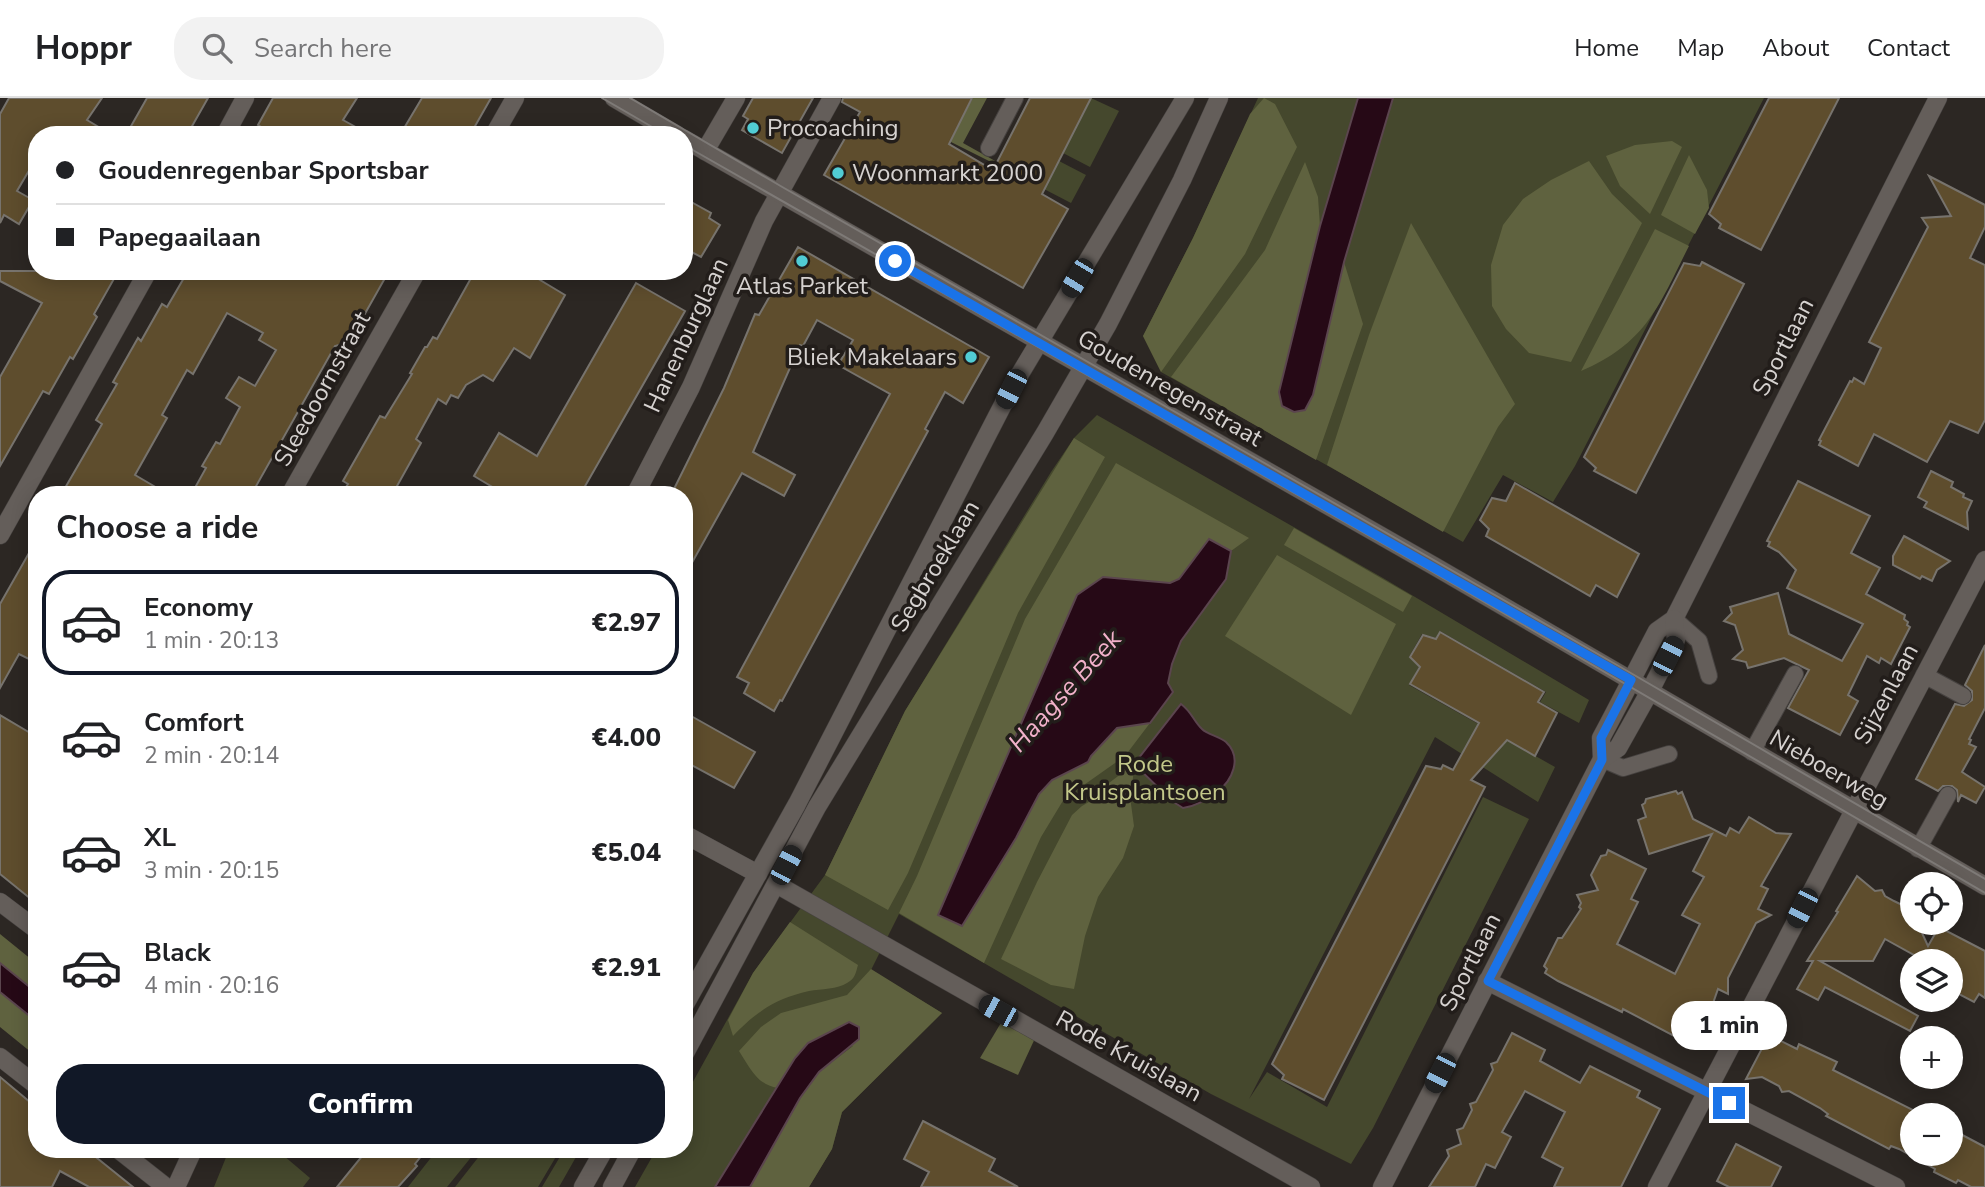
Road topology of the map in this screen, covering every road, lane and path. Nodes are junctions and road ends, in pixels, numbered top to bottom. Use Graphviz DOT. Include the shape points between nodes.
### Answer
graph roads {
  1 [pos="245,98"];
  2 [pos="515,98"];
  3 [pos="614,98"];
  4 [pos="736,98"];
  5 [pos="832,98"];
  6 [pos="1015,98"];
  7 [pos="1185,98"];
  8 [pos="1219,98"];
  9 [pos="1938,98"];
  10 [pos="230,126"];
  11 [pos="499,126"];
  12 [pos="662,126"];
  13 [pos="693,144"];
  14 [pos="989,148"];
  15 [pos="705,151"];
  16 [pos="780,194"];
  17 [pos="143,280"];
  18 [pos="412,280"];
  19 [pos="1039,342"];
  20 [pos="1083,366"];
  21 [pos="295,486"];
  22 [pos="640,486"];
  23 [pos="0,535"];
  24 [pos="1985,560"];
  25 [pos="1674,618"];
  26 [pos="1795,674"];
  27 [pos="1924,675"];
  28 [pos="1709,676"];
  29 [pos="1631,680"];
  30 [pos="1650,691"];
  31 [pos="1963,696"];
  32 [pos="1752,752"];
  33 [pos="1670,754"];
  34 [pos="1602,760"];
  35 [pos="1948,795"];
  36 [pos="1852,811"];
  37 [pos="693,839"];
  38 [pos="1918,849"];
  39 [pos="758,874"];
  40 [pos="776,884"];
  41 [pos="1985,886"];
  42 [pos="0,902"];
  43 [pos="28,923"];
  44 [pos="1488,981"];
  45 [pos="693,990"];
  46 [pos="693,1038"];
  47 [pos="0,1057"];
  48 [pos="28,1079"];
  49 [pos="1707,1091"];
  50 [pos="129,1158"];
  51 [pos="189,1158"];
  52 [pos="599,1158"];
  53 [pos="628,1158"];
  54 [pos="166,1187"];
  55 [pos="176,1187"];
  56 [pos="583,1187"];
  57 [pos="612,1187"];
  58 [pos="1311,1187"];
  59 [pos="1382,1187"];
  60 [pos="1657,1187"];
  61 [pos="1896,1187"];
  1 -- 10 [label="street"];
  2 -- 11 [label="street"];
  3 -- 12 [label="street"];
  4 -- 15 [label="street"];
  5 -- 16 [label="street, Hanenburglaan"];
  6 -- 14 [label="lane"];
  7 -- 19 [label="street, Segbroeklaan"];
  8 -- 20 [label="street, Segbroeklaan" via="1145,254"];
  9 -- 25 [label="street, Sportlaan"];
  13 -- 15 [label="street, Goudenregenstraat"];
  15 -- 16 [label="street, Goudenregenstraat"];
  16 -- 19 [label="street, Goudenregenstraat"];
  16 -- 22 [label="street, Hanenburglaan"];
  17 -- 23 [label="street"];
  18 -- 21 [label="street, Sleedoornstraat"];
  19 -- 20 [label="street, Goudenregenstraat"];
  19 -- 39 [label="street, Segbroeklaan"];
  20 -- 29 [label="street, Goudenregenstraat"];
  20 -- 40 [label="street, Segbroeklaan" via="817,807"];
  24 -- 27 [label="street, Sijzenlaan"];
  25 -- 28 [label="lane" via="1699,641"];
  25 -- 29 [label="street, Sportlaan" via="1657,631"];
  25 -- 30 [label="street, Sportlaan" via="1676,640"];
  26 -- 32 [label="lane"];
  27 -- 31 [label="lane"];
  27 -- 36 [label="street, Sijzenlaan"];
  29 -- 30 [label="street, Goudenregenstraat"];
  29 -- 34 [label="street, Sportlaan" via="1601,738"];
  30 -- 32 [label="street, Nieboerweg"];
  30 -- 34 [label="street, Sportlaan" via="1618,748"];
  32 -- 36 [label="street, Nieboerweg"];
  33 -- 34 [label="lane" via="1623,768"];
  34 -- 44 [label="street, Sportlaan"];
  35 -- 38 [label="lane"];
  36 -- 38 [label="street, Nieboerweg"];
  36 -- 49 [label="street, Sijzenlaan"];
  37 -- 39 [label="street"];
  38 -- 41 [label="street, Nieboerweg"];
  39 -- 45 [label="street, Segbroeklaan"];
  40 -- 46 [label="street, Segbroeklaan"];
  40 -- 58 [label="street, Rode Kruislaan"];
  42 -- 43 [label="street"];
  44 -- 49 [label="street"];
  44 -- 59 [label="street, Sportlaan"];
  47 -- 48 [label="street"];
  49 -- 60 [label="street, Sijzenlaan"];
  49 -- 61 [label="street"];
  50 -- 54 [label="street"];
  51 -- 55 [label="street"];
  52 -- 56 [label="street"];
  53 -- 57 [label="street"];
}
